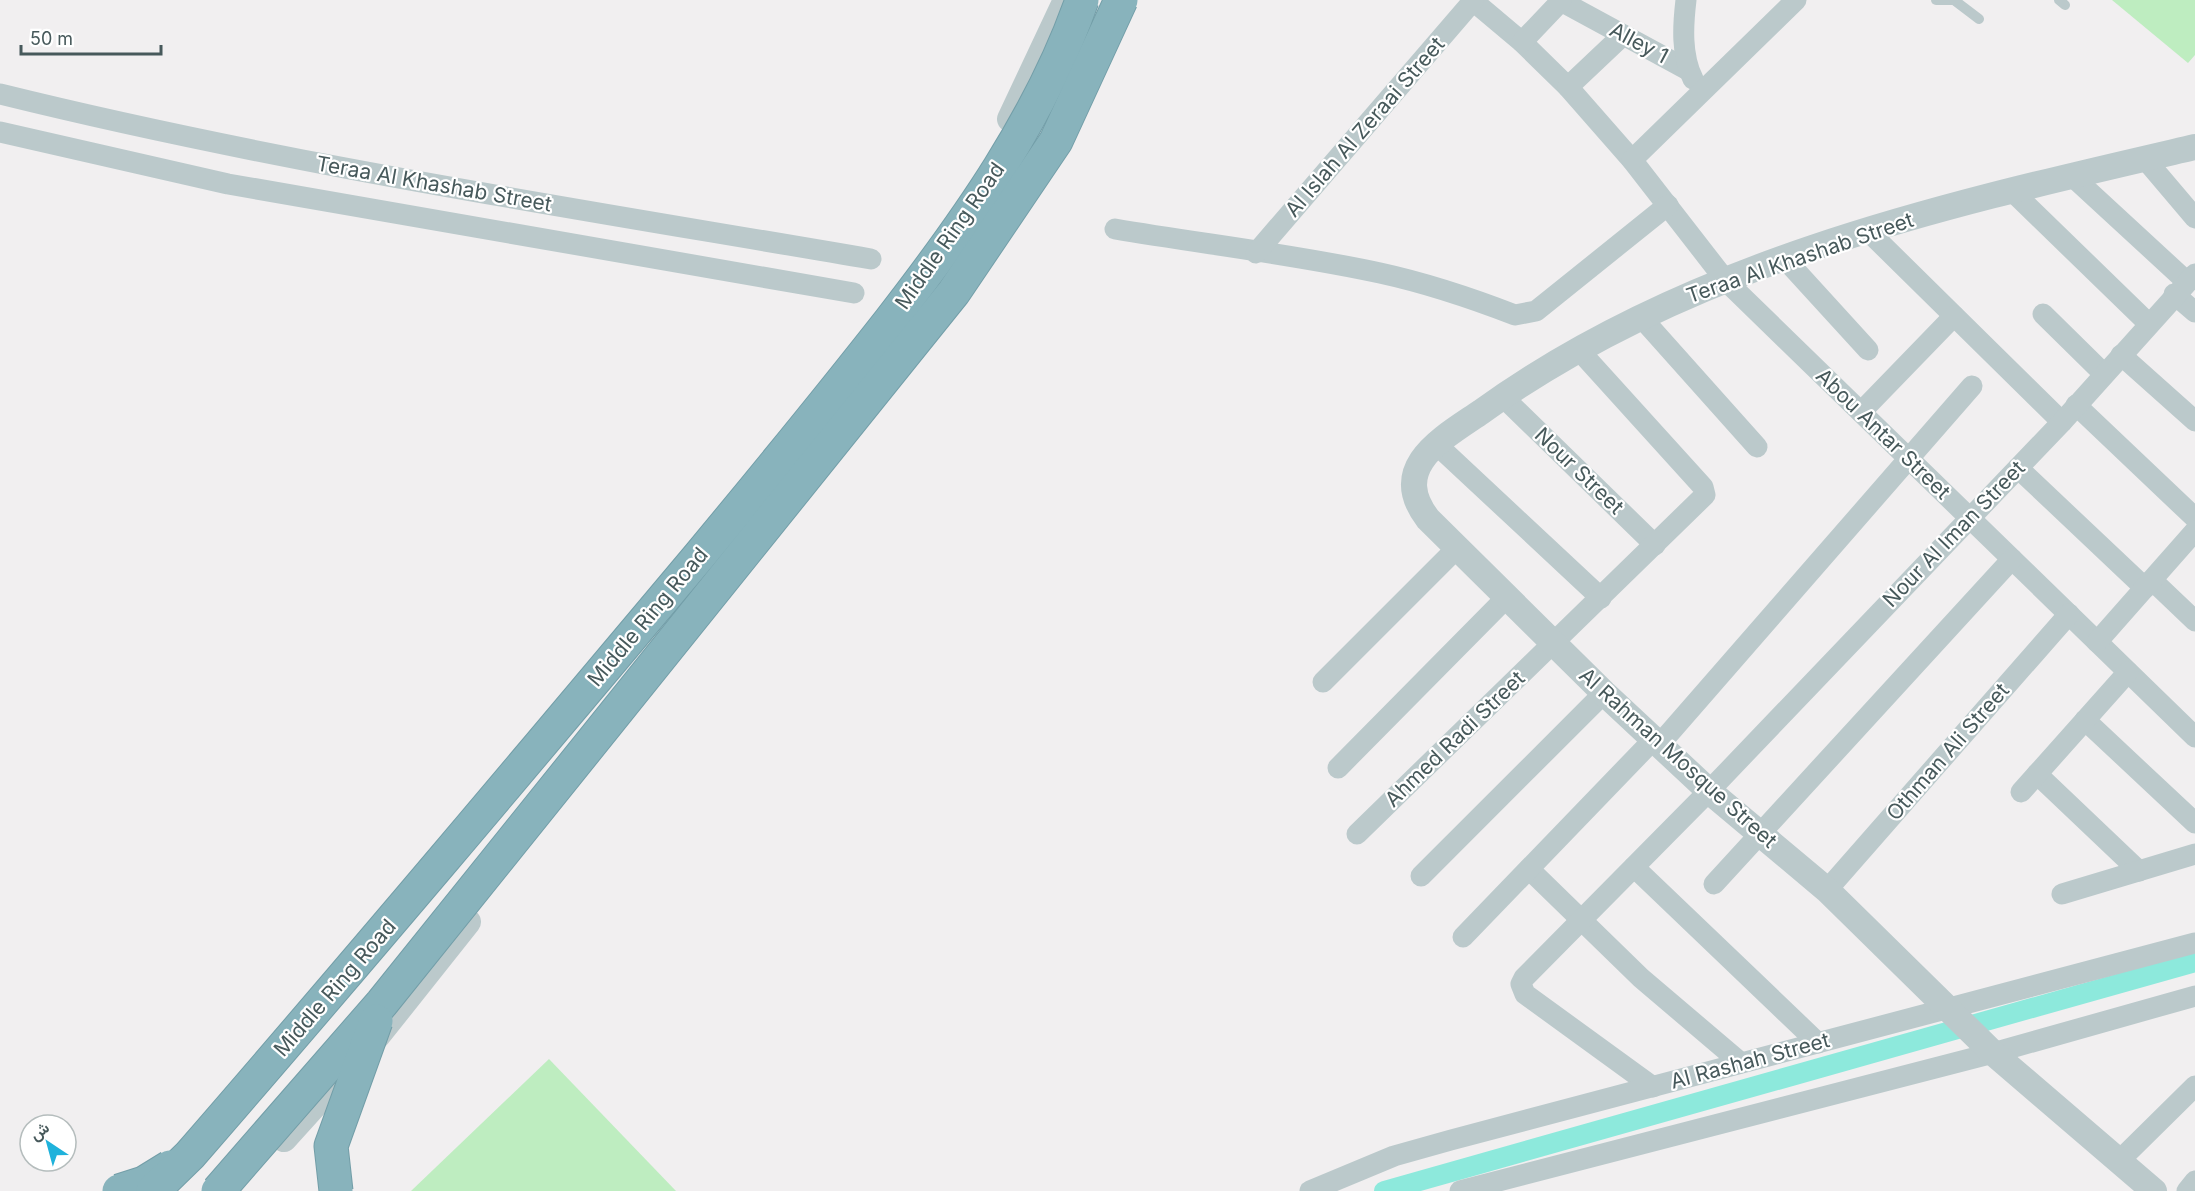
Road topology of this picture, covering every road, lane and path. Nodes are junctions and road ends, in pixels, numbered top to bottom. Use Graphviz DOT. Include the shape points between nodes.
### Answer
graph roads {
  1 [pos="1066,0"];
  2 [pos="1082,0"];
  3 [pos="1121,0"];
  4 [pos="1135,0"];
  5 [pos="1686,0"];
  6 [pos="1936,0"];
  7 [pos="1953,0"];
  8 [pos="1560,1"];
  9 [pos="1793,1"];
  10 [pos="1481,3"];
  11 [pos="1979,19"];
  12 [pos="1623,35"];
  13 [pos="1522,42"];
  14 [pos="1688,70"];
  15 [pos="1031,76"];
  16 [pos="1568,87"];
  17 [pos="0,94"];
  18 [pos="1701,95"];
  19 [pos="1091,99"];
  20 [pos="0,132"];
  21 [pos="2195,147"];
  22 [pos="2145,159"];
  23 [pos="1632,160"];
  24 [pos="2072,176"];
  25 [pos="2011,190"];
  26 [pos="1668,205"];
  27 [pos="2195,218"];
  28 [pos="1115,230"];
  29 [pos="1868,231"];
  30 [pos="1256,253"];
  31 [pos="871,259"];
  32 [pos="1785,259"];
  33 [pos="1726,281"];
  34 [pos="2185,283"];
  35 [pos="854,293"];
  36 [pos="2195,312"];
  37 [pos="2043,314"];
  38 [pos="1640,316"];
  39 [pos="1954,316"];
  40 [pos="2148,324"];
  41 [pos="1578,349"];
  42 [pos="1868,350"];
  43 [pos="2121,355"];
  44 [pos="2104,374"];
  45 [pos="1972,386"];
  46 [pos="1502,396"];
  47 [pos="2076,405"];
  48 [pos="1861,412"];
  49 [pos="2195,421"];
  50 [pos="2062,422"];
  51 [pos="1436,444"];
  52 [pos="1757,447"];
  53 [pos="1909,459"];
  54 [pos="2018,468"];
  55 [pos="1970,518"];
  56 [pos="2195,518"];
  57 [pos="2195,531"];
  58 [pos="1655,545"];
  59 [pos="1457,548"];
  60 [pos="2012,559"];
  61 [pos="2148,584"];
  62 [pos="1507,597"];
  63 [pos="1601,598"];
  64 [pos="639,611"];
  65 [pos="2069,614"];
  66 [pos="2195,621"];
  67 [pos="2097,642"];
  68 [pos="1553,644"];
  69 [pos="687,647"];
  70 [pos="2128,672"];
  71 [pos="1323,682"];
  72 [pos="1604,693"];
  73 [pos="2085,720"];
  74 [pos="2195,737"];
  75 [pos="1657,742"];
  76 [pos="1338,768"];
  77 [pos="2037,774"];
  78 [pos="1709,791"];
  79 [pos="2021,792"];
  80 [pos="2195,823"];
  81 [pos="1357,834"];
  82 [pos="1760,834"];
  83 [pos="2195,854"];
  84 [pos="1634,867"];
  85 [pos="1529,869"];
  86 [pos="2139,871"];
  87 [pos="1421,876"];
  88 [pos="1714,884"];
  89 [pos="1827,890"];
  90 [pos="2062,894"];
  91 [pos="1581,920"];
  92 [pos="1463,937"];
  93 [pos="2195,943"];
  94 [pos="2195,996"];
  95 [pos="382,1003"];
  96 [pos="1950,1008"];
  97 [pos="1818,1043"];
  98 [pos="1993,1053"];
  99 [pos="1741,1063"];
  100 [pos="2195,1086"];
  101 [pos="1653,1087"];
  102 [pos="190,1155"];
  103 [pos="2120,1160"];
  104 [pos="2195,1181"];
  105 [pos="119,1191"];
  106 [pos="144,1191"];
  107 [pos="153,1191"];
  108 [pos="218,1191"];
  109 [pos="238,1191"];
  110 [pos="336,1191"];
  111 [pos="1310,1191"];
  112 [pos="1460,1191"];
  113 [pos="2154,1191"];
  114 [pos="2187,1191"];
  1 -- 15 [label="street"];
  2 -- 102 [label="highway, Middle Ring Road, bridge" via="1038,99 989,184 889,322 824,406 408,903"];
  3 -- 95 [label="highway, Middle Ring Road, bridge" via="1056,141 954,292"];
  4 -- 19 [label="street"];
  5 -- 14 [label="street" via="1684,36"];
  6 -- 7 [label="lane"];
  7 -- 11 [label="lane"];
  8 -- 12 [label="street, Alley 1"];
  8 -- 13 [label="street"];
  9 -- 18 [label="street"];
  10 -- 13 [label="street, Abou Antar Street"];
  10 -- 30 [label="street, Al Islah Al Zeraai Street"];
  12 -- 14 [label="street, Alley 1"];
  12 -- 16 [label="street"];
  13 -- 16 [label="street, Abou Antar Street"];
  14 -- 18 [label="street"];
  15 -- 19 [label="street"];
  15 -- 64 [label="street" via="977,177 916,267"];
  16 -- 23 [label="street, Abou Antar Street"];
  17 -- 31 [label="street, Teraa Al Khashab Street" via="307,162"];
  18 -- 23 [label="street"];
  19 -- 69 [label="street" via="1027,209 965,300"];
  20 -- 35 [label="street, Teraa Al Khashab Street" via="228,184"];
  21 -- 22 [label="street, Teraa Al Khashab Street"];
  22 -- 24 [label="street, Teraa Al Khashab Street"];
  22 -- 27 [label="street"];
  23 -- 26 [label="street, Abou Antar Street"];
  24 -- 25 [label="street, Teraa Al Khashab Street"];
  24 -- 34 [label="street"];
  25 -- 29 [label="street, Teraa Al Khashab Street"];
  25 -- 40 [label="street"];
  26 -- 30 [label="street" via="1526,315 1515,315 1382,273"];
  26 -- 33 [label="street, Abou Antar Street"];
  28 -- 30 [label="street"];
  29 -- 32 [label="street, Teraa Al Khashab Street"];
  29 -- 39 [label="street"];
  32 -- 33 [label="street, Teraa Al Khashab Street"];
  32 -- 42 [label="street"];
  33 -- 38 [label="street, Teraa Al Khashab Street"];
  33 -- 48 [label="street, Abou Antar Street"];
  34 -- 36 [label="street"];
  34 -- 40 [label="street, Nour Al Iman Street"];
  37 -- 44 [label="street"];
  38 -- 41 [label="street, Teraa Al Khashab Street"];
  38 -- 52 [label="street"];
  39 -- 48 [label="street"];
  39 -- 50 [label="street"];
  40 -- 43 [label="street, Nour Al Iman Street"];
  41 -- 46 [label="street, Teraa Al Khashab Street"];
  41 -- 58 [label="street, Ahmed Radi Street" via="1705,489 1702,500"];
  43 -- 44 [label="street, Nour Al Iman Street"];
  43 -- 49 [label="street"];
  44 -- 47 [label="street, Nour Al Iman Street"];
  45 -- 53 [label="street"];
  46 -- 51 [label="street, Teraa Al Khashab Street"];
  46 -- 58 [label="street, Nour Street"];
  47 -- 50 [label="street, Nour Al Iman Street"];
  47 -- 56 [label="street"];
  48 -- 53 [label="street, Abou Antar Street"];
  50 -- 54 [label="street, Nour Al Iman Street"];
  51 -- 59 [label="street, Al Rahman Mosque Street" via="1418,466 1414,494 1419,508"];
  51 -- 63 [label="street"];
  53 -- 55 [label="street, Abou Antar Street"];
  53 -- 75 [label="street"];
  54 -- 55 [label="street, Nour Al Iman Street"];
  54 -- 61 [label="street"];
  55 -- 60 [label="street, Abou Antar Street"];
  55 -- 78 [label="street, Nour Al Iman Street"];
  57 -- 61 [label="street"];
  58 -- 63 [label="street, Ahmed Radi Street"];
  59 -- 62 [label="street, Al Rahman Mosque Street"];
  59 -- 71 [label="street"];
  60 -- 65 [label="street, Abou Antar Street"];
  60 -- 82 [label="street"];
  61 -- 66 [label="street"];
  61 -- 67 [label="street"];
  62 -- 68 [label="street, Al Rahman Mosque Street"];
  62 -- 76 [label="street"];
  63 -- 68 [label="street, Ahmed Radi Street"];
  64 -- 69 [label="street"];
  64 -- 106 [label="street" via="550,722 186,1150"];
  65 -- 67 [label="street, Abou Antar Street"];
  65 -- 89 [label="street, Othman Ali Street"];
  67 -- 70 [label="street, Abou Antar Street"];
  68 -- 72 [label="street, Al Rahman Mosque Street"];
  68 -- 81 [label="street, Ahmed Radi Street"];
  69 -- 109 [label="street" via="379,1034"];
  70 -- 73 [label="street"];
  70 -- 74 [label="street, Abou Antar Street"];
  72 -- 75 [label="street, Al Rahman Mosque Street"];
  72 -- 87 [label="street"];
  73 -- 77 [label="street"];
  73 -- 80 [label="street"];
  75 -- 78 [label="street, Al Rahman Mosque Street"];
  75 -- 85 [label="street"];
  77 -- 79 [label="street"];
  77 -- 86 [label="street"];
  78 -- 82 [label="street, Al Rahman Mosque Street"];
  78 -- 84 [label="street, Nour Al Iman Street"];
  82 -- 88 [label="street"];
  82 -- 89 [label="street, Al Rahman Mosque Street"];
  83 -- 86 [label="street"];
  84 -- 91 [label="street, Nour Al Iman Street"];
  84 -- 97 [label="street"];
  85 -- 91 [label="street"];
  85 -- 92 [label="street"];
  86 -- 90 [label="street"];
  89 -- 96 [label="street, Al Rahman Mosque Street"];
  91 -- 99 [label="street" via="1641,978"];
  91 -- 101 [label="street, Nour Al Iman Street" via="1524,978 1523,991"];
  93 -- 96 [label="street, Al Rashah Street"];
  94 -- 98 [label="street"];
  95 -- 108 [label="highway, Middle Ring Road, bridge"];
  95 -- 110 [label="highway, bridge" via="331,1146"];
  96 -- 97 [label="street, Al Rashah Street"];
  96 -- 98 [label="street, Al Rahman Mosque Street"];
  97 -- 99 [label="street, Al Rashah Street"];
  98 -- 103 [label="street, Al Rahman Mosque Street"];
  98 -- 112 [label="street"];
  99 -- 101 [label="street, Al Rashah Street"];
  100 -- 103 [label="street"];
  101 -- 111 [label="street, Al Rashah Street" via="1394,1156"];
  102 -- 105 [label="highway, bridge" via="144,1183"];
  102 -- 107 [label="highway, Middle Ring Road, bridge"];
  103 -- 113 [label="street, Al Rahman Mosque Street"];
  104 -- 114 [label="street"];
}
